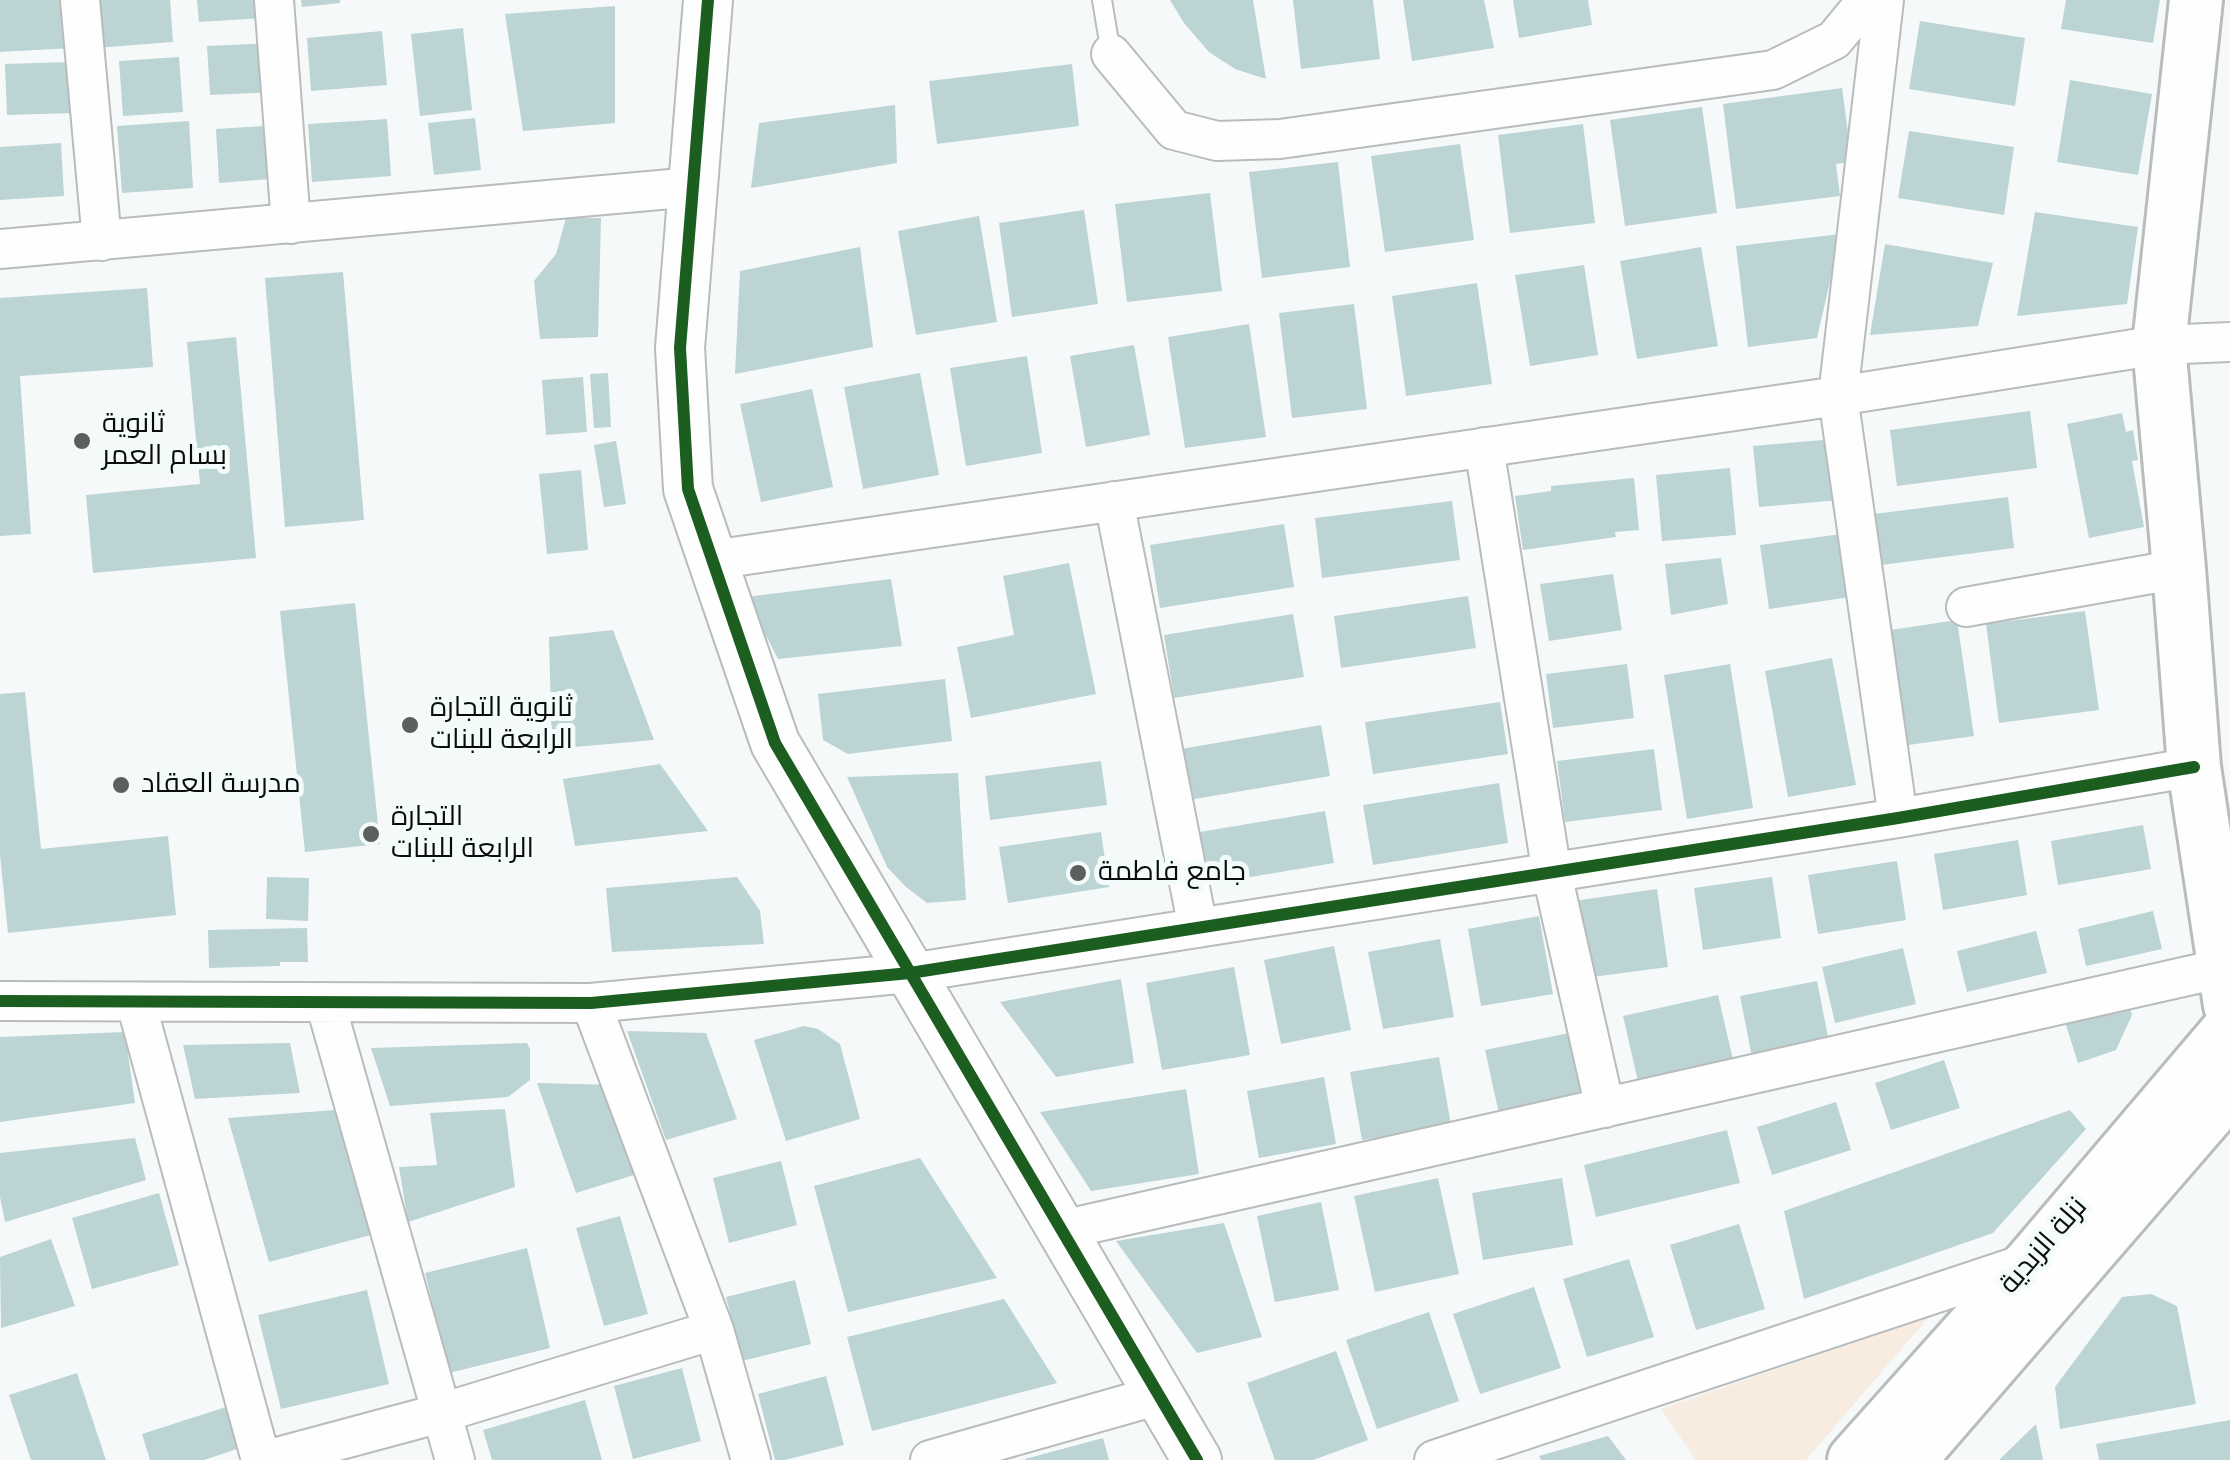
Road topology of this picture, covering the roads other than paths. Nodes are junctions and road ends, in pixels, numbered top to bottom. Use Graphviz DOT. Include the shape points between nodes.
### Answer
graph roads {
  1 [pos="80,0"];
  2 [pos="274,0"];
  3 [pos="708,0"];
  4 [pos="1102,0"];
  5 [pos="1867,0"];
  6 [pos="1884,0"];
  7 [pos="2196,0"];
  8 [pos="1111,54"];
  9 [pos="693,186"];
  10 [pos="291,224"];
  11 [pos="102,240"];
  12 [pos="0,249"];
  13 [pos="2230,342"];
  14 [pos="2159,346"];
  15 [pos="1838,396"];
  16 [pos="1484,447"];
  17 [pos="1114,501"];
  18 [pos="712,560"];
  19 [pos="2179,570"];
  20 [pos="1966,607"];
  21 [pos="2194,767"];
  22 [pos="1898,818"];
  23 [pos="1552,874"];
  24 [pos="1198,928"];
  25 [pos="910,973"];
  26 [pos="2226,986"];
  27 [pos="0,1002"];
  28 [pos="324,1002"];
  29 [pos="136,1003"];
  30 [pos="591,1003"];
  31 [pos="2230,1028"];
  32 [pos="2230,1090"];
  33 [pos="1605,1108"];
  34 [pos="1062,1230"];
  35 [pos="2032,1262"];
  36 [pos="714,1330"];
  37 [pos="1159,1395"];
  38 [pos="441,1414"];
  39 [pos="264,1460"];
  40 [pos="455,1460"];
  41 [pos="751,1460"];
  42 [pos="930,1460"];
  43 [pos="1197,1460"];
  44 [pos="1434,1460"];
  45 [pos="1854,1460"];
  46 [pos="1909,1460"];
  1 -- 11 [label="street"];
  2 -- 10 [label="street"];
  3 -- 9 [label="street"];
  4 -- 8 [label="lane"];
  5 -- 8 [label="street" via="1834,40 1774,70 1280,139 1217,140 1174,130"];
  6 -- 15 [label="street"];
  7 -- 14 [label="main road"];
  9 -- 10 [label="street"];
  9 -- 18 [label="street" via="680,348 688,490"];
  10 -- 11 [label="street"];
  11 -- 12 [label="street"];
  13 -- 14 [label="street"];
  14 -- 15 [label="street"];
  14 -- 19 [label="main road"];
  15 -- 16 [label="street"];
  15 -- 22 [label="street"];
  16 -- 17 [label="street"];
  16 -- 23 [label="street"];
  17 -- 18 [label="street"];
  17 -- 24 [label="street"];
  18 -- 25 [label="street" via="775,743"];
  19 -- 20 [label="street"];
  19 -- 21 [label="main road"];
  21 -- 22 [label="street"];
  21 -- 26 [label="main road"];
  22 -- 23 [label="street"];
  23 -- 24 [label="street"];
  23 -- 33 [label="street"];
  24 -- 25 [label="street"];
  25 -- 30 [label="street"];
  25 -- 34 [label="street"];
  26 -- 33 [label="street"];
  27 -- 29 [label="street"];
  28 -- 29 [label="street"];
  28 -- 30 [label="street"];
  28 -- 38 [label="street"];
  29 -- 39 [label="street"];
  30 -- 36 [label="street"];
  31 -- 35 [label="main road, نزلة الزبدية"];
  32 -- 46 [label="main road, نزلة الزبدية"];
  33 -- 34 [label="street"];
  34 -- 37 [label="street"];
  35 -- 44 [label="street"];
  35 -- 45 [label="main road, نزلة الزبدية"];
  36 -- 38 [label="street"];
  36 -- 41 [label="street"];
  37 -- 42 [label="street"];
  37 -- 43 [label="street"];
  38 -- 39 [label="street"];
  38 -- 40 [label="street"];
}
